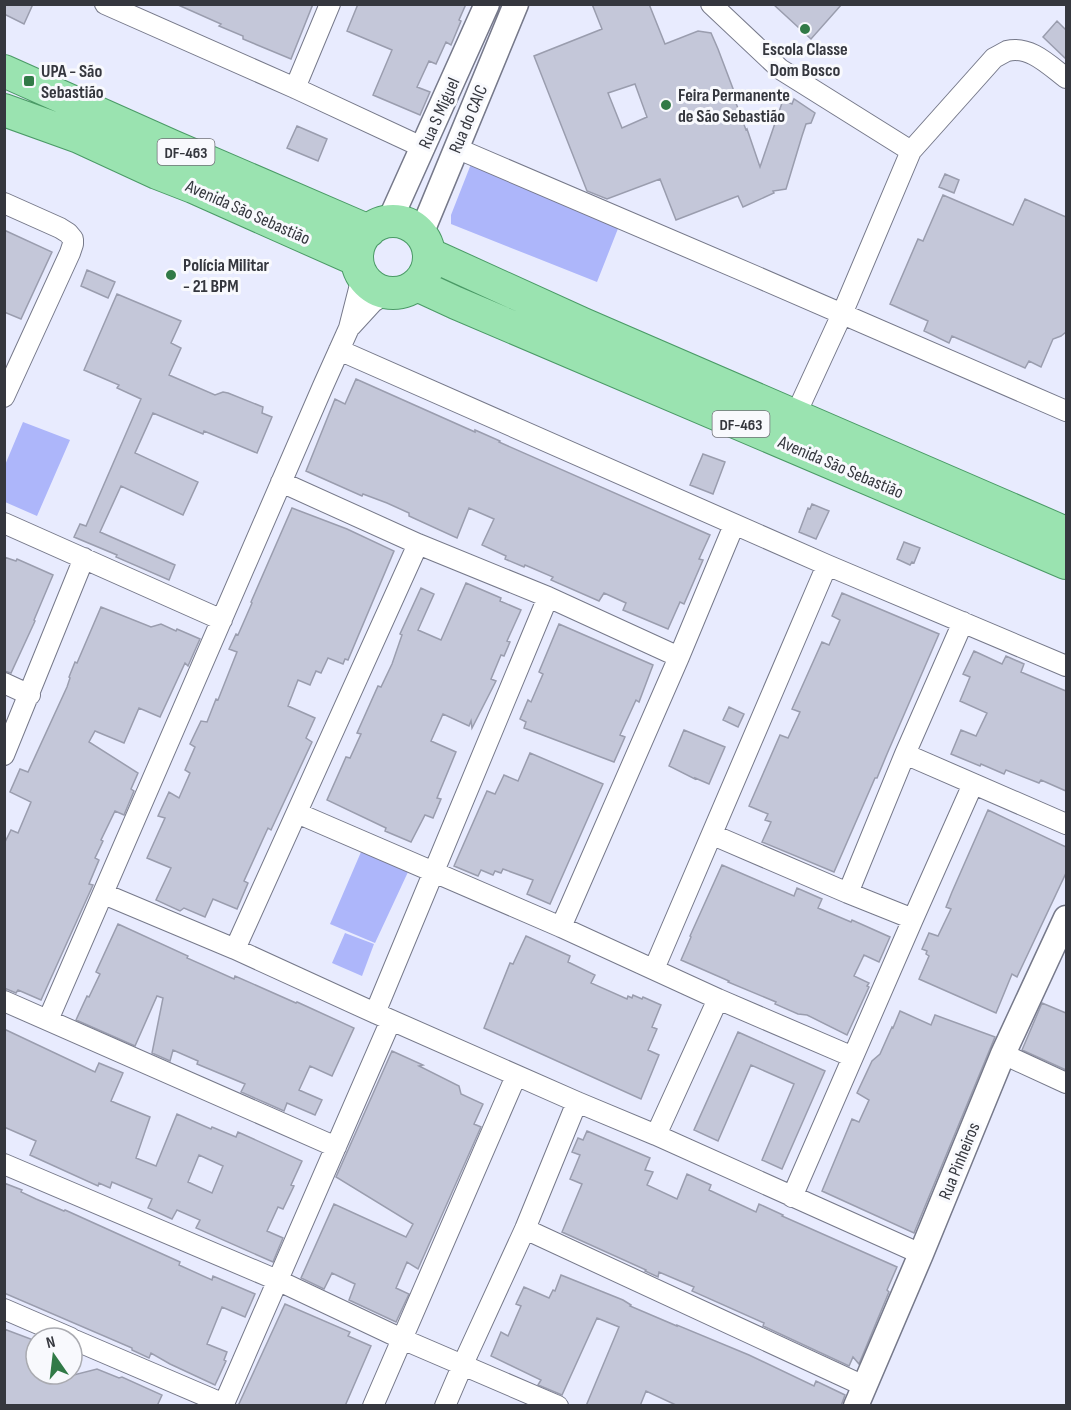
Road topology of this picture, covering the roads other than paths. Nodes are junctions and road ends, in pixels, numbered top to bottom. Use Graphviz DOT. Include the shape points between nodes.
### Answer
graph roads {
  1 [pos="105,4"];
  2 [pos="330,4"];
  3 [pos="487,4"];
  4 [pos="516,4"];
  5 [pos="711,4"];
  6 [pos="4,70"];
  7 [pos="1066,78"];
  8 [pos="295,88"];
  9 [pos="4,110"];
  10 [pos="424,148"];
  11 [pos="456,148"];
  12 [pos="911,151"];
  13 [pos="4,203"];
  14 [pos="379,226"];
  15 [pos="425,244"];
  16 [pos="381,279"];
  17 [pos="842,314"];
  18 [pos="349,328"];
  19 [pos="339,350"];
  20 [pos="4,397"];
  21 [pos="1066,411"];
  22 [pos="795,416"];
  23 [pos="282,482"];
  24 [pos="4,523"];
  25 [pos="734,525"];
  26 [pos="1066,533"];
  27 [pos="418,544"];
  28 [pos="84,558"];
  29 [pos="1066,563"];
  30 [pos="827,565"];
  31 [pos="548,597"];
  32 [pos="222,620"];
  33 [pos="963,622"];
  34 [pos="679,657"];
  35 [pos="1066,666"];
  36 [pos="4,683"];
  37 [pos="30,695"];
  38 [pos="905,754"];
  39 [pos="4,755"];
  40 [pos="974,784"];
  41 [pos="297,813"];
  42 [pos="1066,824"];
  43 [pos="713,835"];
  44 [pos="433,871"];
  45 [pos="848,893"];
  46 [pos="104,894"];
  47 [pos="1066,918"];
  48 [pos="913,919"];
  49 [pos="561,927"];
  50 [pos="235,949"];
  51 [pos="654,969"];
  52 [pos="718,999"];
  53 [pos="4,1001"];
  54 [pos="383,1017"];
  55 [pos="48,1020"];
  56 [pos="1003,1054"];
  57 [pos="853,1057"];
  58 [pos="516,1076"];
  59 [pos="1066,1083"];
  60 [pos="577,1102"];
  61 [pos="656,1135"];
  62 [pos="336,1148"];
  63 [pos="4,1164"];
  64 [pos="792,1197"];
  65 [pos="525,1229"];
  66 [pos="921,1254"];
  67 [pos="277,1280"];
  68 [pos="4,1309"];
  69 [pos="43,1326"];
  70 [pos="402,1339"];
  71 [pos="84,1344"];
  72 [pos="463,1364"];
  73 [pos="860,1396"];
  74 [pos="224,1405"];
  75 [pos="373,1406"];
  76 [pos="445,1406"];
  77 [pos="558,1406"];
  1 -- 8 [label="street"];
  2 -- 8 [label="street"];
  3 -- 10 [label="street, Rua S Miguel"];
  4 -- 11 [label="street, Rua do CAIC"];
  5 -- 12 [label="street" via="780,69"];
  6 -- 14 [label="main road, Avenida São Sebastião / DF-463" via="172,146"];
  7 -- 12 [label="street" via="1036,55 1007,51 994,58"];
  8 -- 10 [label="street"];
  9 -- 16 [label="main road, Avenida São Sebastião / DF-463" via="79,137 193,187"];
  10 -- 14 [label="street, Rua S Miguel"];
  11 -- 15 [label="street, Rua do CAIC"];
  11 -- 17 [label="street"];
  12 -- 17 [label="street"];
  13 -- 20 [label="street" via="68,233 73,244"];
  14 -- 15 [label="main road, DF-463" via="407,224"];
  14 -- 16 [label="main road" via="360,244"];
  15 -- 16 [label="main road" via="427,271"];
  15 -- 22 [label="main road, Avenida São Sebastião / DF-463" via="583,324"];
  16 -- 18 [label="street"];
  16 -- 18 [label="street" via="373,302"];
  16 -- 29 [label="main road, Avenida São Sebastião / DF-463" via="478,312"];
  17 -- 21 [label="street"];
  17 -- 22 [label="street"];
  18 -- 19 [label="street"];
  19 -- 23 [label="street"];
  19 -- 25 [label="street"];
  22 -- 26 [label="main road, Avenida São Sebastião / DF-463"];
  23 -- 27 [label="street"];
  23 -- 32 [label="street"];
  24 -- 28 [label="street"];
  25 -- 30 [label="street"];
  25 -- 34 [label="street"];
  27 -- 31 [label="street"];
  27 -- 41 [label="street"];
  28 -- 32 [label="street"];
  28 -- 37 [label="street"];
  30 -- 33 [label="street"];
  30 -- 43 [label="street"];
  31 -- 34 [label="street"];
  31 -- 44 [label="street"];
  32 -- 46 [label="street"];
  33 -- 35 [label="street"];
  33 -- 38 [label="street"];
  34 -- 49 [label="street"];
  36 -- 37 [label="street"];
  37 -- 39 [label="street"];
  38 -- 40 [label="street"];
  38 -- 45 [label="street"];
  40 -- 42 [label="street"];
  40 -- 48 [label="street"];
  41 -- 44 [label="street"];
  41 -- 50 [label="street"];
  43 -- 45 [label="street"];
  43 -- 51 [label="street"];
  44 -- 49 [label="street"];
  44 -- 54 [label="street"];
  45 -- 48 [label="street"];
  46 -- 50 [label="street"];
  46 -- 55 [label="street"];
  47 -- 56 [label="street, Rua Pinheiros"];
  48 -- 57 [label="street"];
  49 -- 51 [label="street"];
  50 -- 54 [label="street"];
  51 -- 52 [label="street"];
  52 -- 57 [label="street"];
  52 -- 61 [label="street"];
  53 -- 55 [label="street"];
  54 -- 58 [label="street"];
  54 -- 62 [label="street"];
  55 -- 62 [label="street"];
  56 -- 59 [label="street"];
  56 -- 66 [label="street, Rua Pinheiros"];
  57 -- 64 [label="street"];
  58 -- 60 [label="street"];
  58 -- 70 [label="street"];
  60 -- 61 [label="street"];
  60 -- 65 [label="street"];
  61 -- 64 [label="street"];
  62 -- 67 [label="street"];
  63 -- 67 [label="street"];
  64 -- 66 [label="street"];
  65 -- 72 [label="street"];
  65 -- 73 [label="street"];
  66 -- 73 [label="street, Rua Pinheiros"];
  67 -- 70 [label="street"];
  67 -- 74 [label="street"];
  68 -- 69 [label="street"];
  70 -- 72 [label="street"];
  70 -- 75 [label="street"];
  71 -- 74 [label="street"];
  72 -- 76 [label="street"];
  72 -- 77 [label="street"];
}
